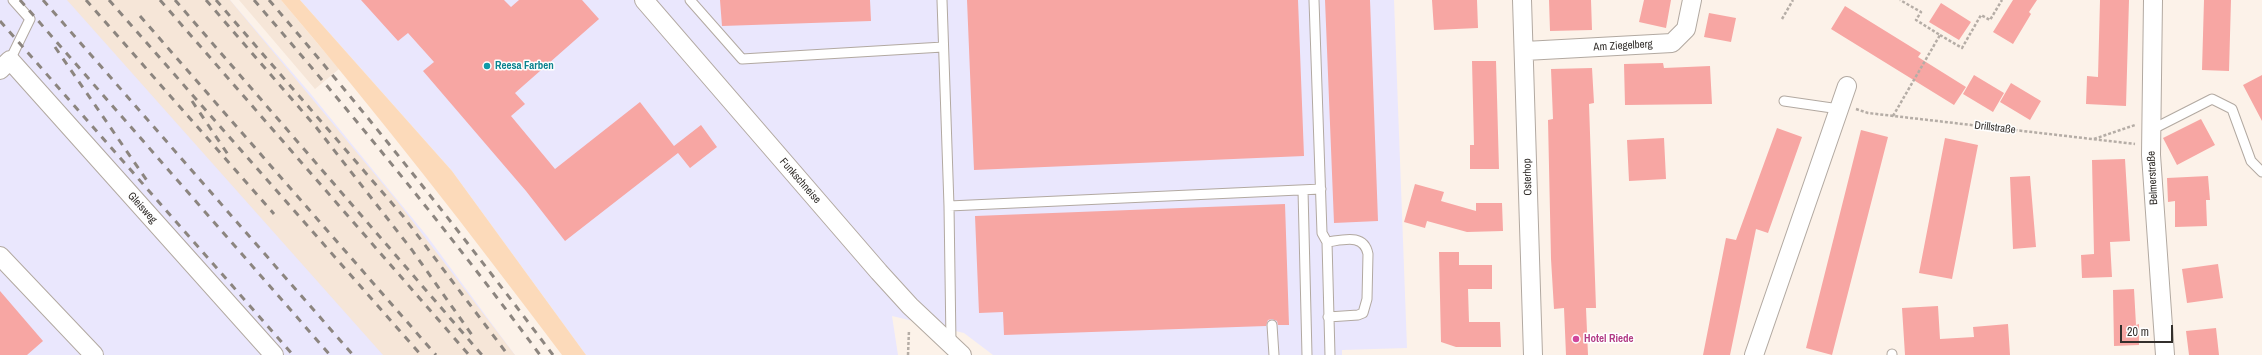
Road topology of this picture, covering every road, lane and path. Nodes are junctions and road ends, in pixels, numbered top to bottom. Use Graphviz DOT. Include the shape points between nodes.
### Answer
graph roads {
  1 [pos="13,0"];
  2 [pos="644,0"];
  3 [pos="690,0"];
  4 [pos="942,0"];
  5 [pos="1314,0"];
  6 [pos="1522,0"];
  7 [pos="1692,0"];
  8 [pos="1793,0"];
  9 [pos="1900,0"];
  10 [pos="2002,0"];
  11 [pos="2153,0"];
  12 [pos="1782,19"];
  13 [pos="1940,35"];
  14 [pos="943,47"];
  15 [pos="1525,51"];
  16 [pos="5,65"];
  17 [pos="1847,86"];
  18 [pos="1784,101"];
  19 [pos="1840,106"];
  20 [pos="1893,116"];
  21 [pos="2151,132"];
  22 [pos="2092,140"];
  23 [pos="2262,172"];
  24 [pos="1321,189"];
  25 [pos="1303,190"];
  26 [pos="949,206"];
  27 [pos="1327,242"];
  28 [pos="0,256"];
  29 [pos="1328,317"];
  30 [pos="1272,325"];
  31 [pos="956,350"];
  32 [pos="94,355"];
  33 [pos="274,355"];
  34 [pos="1274,355"];
  35 [pos="1307,355"];
  36 [pos="1330,355"];
  37 [pos="1533,355"];
  38 [pos="1754,355"];
  39 [pos="2165,355"];
  1 -- 16 [label="lane" via="30,19"];
  2 -- 31 [label="street, Funkschneise" via="879,272"];
  3 -- 14 [label="lane" via="742,59"];
  4 -- 14 [label="lane"];
  5 -- 24 [label="lane"];
  6 -- 15 [label="street, Osterhop"];
  7 -- 15 [label="street, Am Ziegelberg" via="1686,29 1672,43"];
  8 -- 12 [label="path"];
  9 -- 13 [label="path" via="1921,12 1916,20"];
  10 -- 13 [label="path" via="1990,20 1981,15 1962,48"];
  11 -- 21 [label="street, Belmerstraße"];
  13 -- 20 [label="path"];
  14 -- 26 [label="lane"];
  15 -- 37 [label="street, Osterhop"];
  16 -- 33 [label="street, Gleisweg"];
  17 -- 19 [label="street"];
  18 -- 19 [label="lane"];
  19 -- 20 [label="path, Drillstraße"];
  19 -- 38 [label="street"];
  20 -- 22 [label="path, Drillstraße"];
  21 -- 22 [label="path, Drillstraße"];
  21 -- 22 [label="path"];
  21 -- 23 [label="lane" via="2212,100 2232,109 2252,161"];
  21 -- 39 [label="street, Belmerstraße"];
  24 -- 25 [label="lane"];
  24 -- 27 [label="lane" via="1322,233"];
  25 -- 26 [label="lane"];
  25 -- 35 [label="lane"];
  26 -- 31 [label="lane"];
  27 -- 29 [label="lane"];
  27 -- 29 [label="lane" via="1352,238 1367,246 1368,254 1367,300 1363,313"];
  28 -- 32 [label="street"];
  29 -- 36 [label="lane"];
  30 -- 34 [label="lane"];
}
